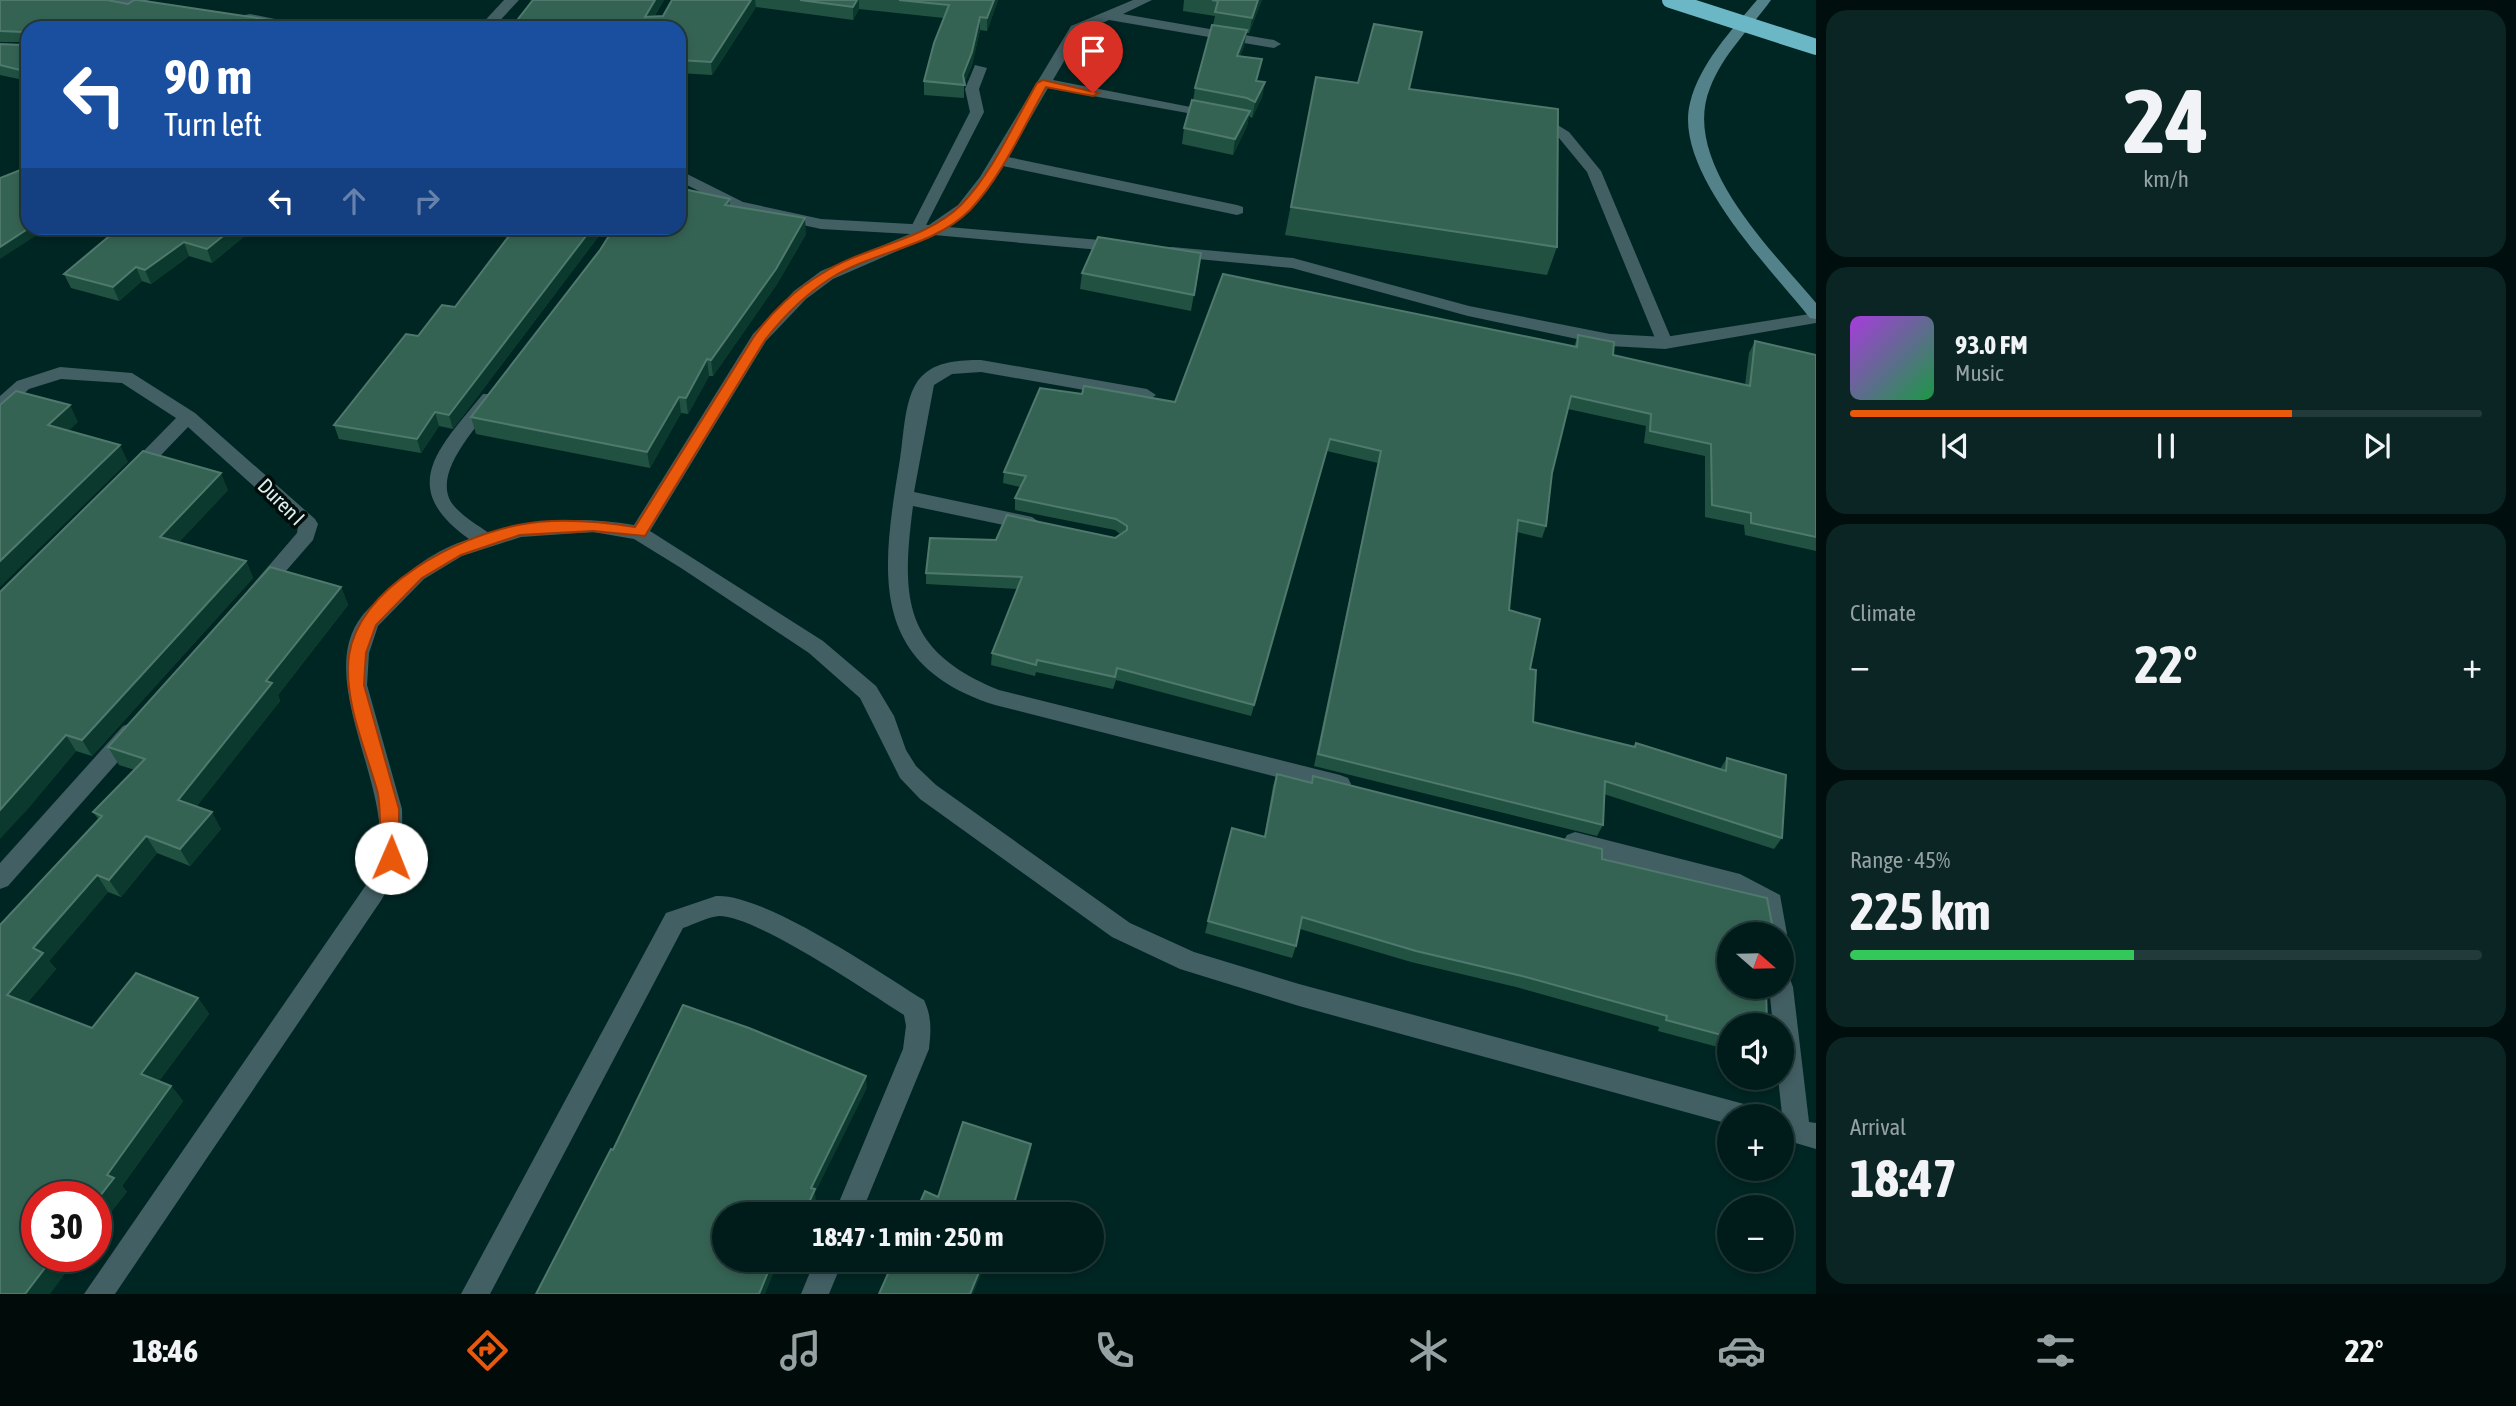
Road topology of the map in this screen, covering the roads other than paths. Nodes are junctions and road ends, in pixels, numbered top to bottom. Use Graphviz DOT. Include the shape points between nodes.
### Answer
graph roads {
  1 [pos="116,0"];
  2 [pos="512,0"];
  3 [pos="1145,0"];
  4 [pos="1670,0"];
  5 [pos="1764,0"];
  6 [pos="179,9"];
  7 [pos="1104,15"];
  8 [pos="230,16"];
  9 [pos="259,21"];
  10 [pos="492,21"];
  11 [pos="1274,44"];
  12 [pos="1816,47"];
  13 [pos="980,68"];
  14 [pos="1043,83"];
  15 [pos="1520,110"];
  16 [pos="1230,119"];
  17 [pos="998,160"];
  18 [pos="686,179"];
  19 [pos="1237,210"];
  20 [pos="925,230"];
  21 [pos="1816,316"];
  22 [pos="1665,343"];
  23 [pos="503,380"];
  24 [pos="1147,395"];
  25 [pos="0,406"];
  26 [pos="188,417"];
  27 [pos="119,486"];
  28 [pos="904,497"];
  29 [pos="1048,527"];
  30 [pos="639,533"];
  31 [pos="486,541"];
  32 [pos="240,610"];
  33 [pos="148,713"];
  34 [pos="1361,789"];
  35 [pos="1550,836"];
  36 [pos="0,879"];
  37 [pos="1774,922"];
  38 [pos="1782,999"];
  39 [pos="1717,1109"];
  40 [pos="1798,1131"];
  41 [pos="853,1202"];
  42 [pos="824,1272"];
  43 [pos="98,1294"];
  44 [pos="475,1294"];
  45 [pos="815,1294"];
  1 -- 6 [label="street"];
  2 -- 10 [label="street"];
  3 -- 7 [label="street"];
  4 -- 12 [label="highway, bridge"];
  5 -- 21 [label="street" via="1720,55 1697,105 1697,144 1736,212"];
  7 -- 11 [label="street"];
  7 -- 14 [label="street" via="1076,29"];
  8 -- 9 [label="street"];
  13 -- 20 [label="lane" via="972,89 977,112"];
  14 -- 16 [label="street"];
  14 -- 17 [label="street"];
  15 -- 22 [label="lane" via="1547,121 1594,170"];
  17 -- 19 [label="street"];
  17 -- 20 [label="street" via="964,208"];
  18 -- 20 [label="street" via="738,206 795,220 853,228"];
  20 -- 22 [label="street" via="1293,263 1468,311 1610,340"];
  20 -- 30 [label="street" via="827,275 778,315 759,338"];
  21 -- 22 [label="street"];
  23 -- 31 [label="street" via="438,472 438,495 449,513"];
  24 -- 28 [label="street" via="981,366 942,370 922,388"];
  25 -- 26 [label="street" via="23,385 60,373 126,377"];
  26 -- 27 [label="street"];
  26 -- 32 [label="street, Duren I" via="308,524 301,541"];
  28 -- 29 [label="street"];
  28 -- 34 [label="street" via="899,554 907,629 940,668 966,686"];
  30 -- 31 [label="street" via="555,525"];
  30 -- 39 [label="street" via="849,673 883,716 908,772 928,792 1121,930 1150,945 1299,995"];
  31 -- 43 [label="street" via="455,551 417,574 369,622 358,653 355,685 391,809 391,858 374,892"];
  33 -- 36 [label="street"];
  35 -- 37 [label="street" via="1740,884 1772,902"];
  38 -- 40 [label="street"];
  41 -- 44 [label="street" via="916,1049 919,1026 915,1008 830,956 751,915 722,906 675,920"];
  42 -- 45 [label="street"];
}
